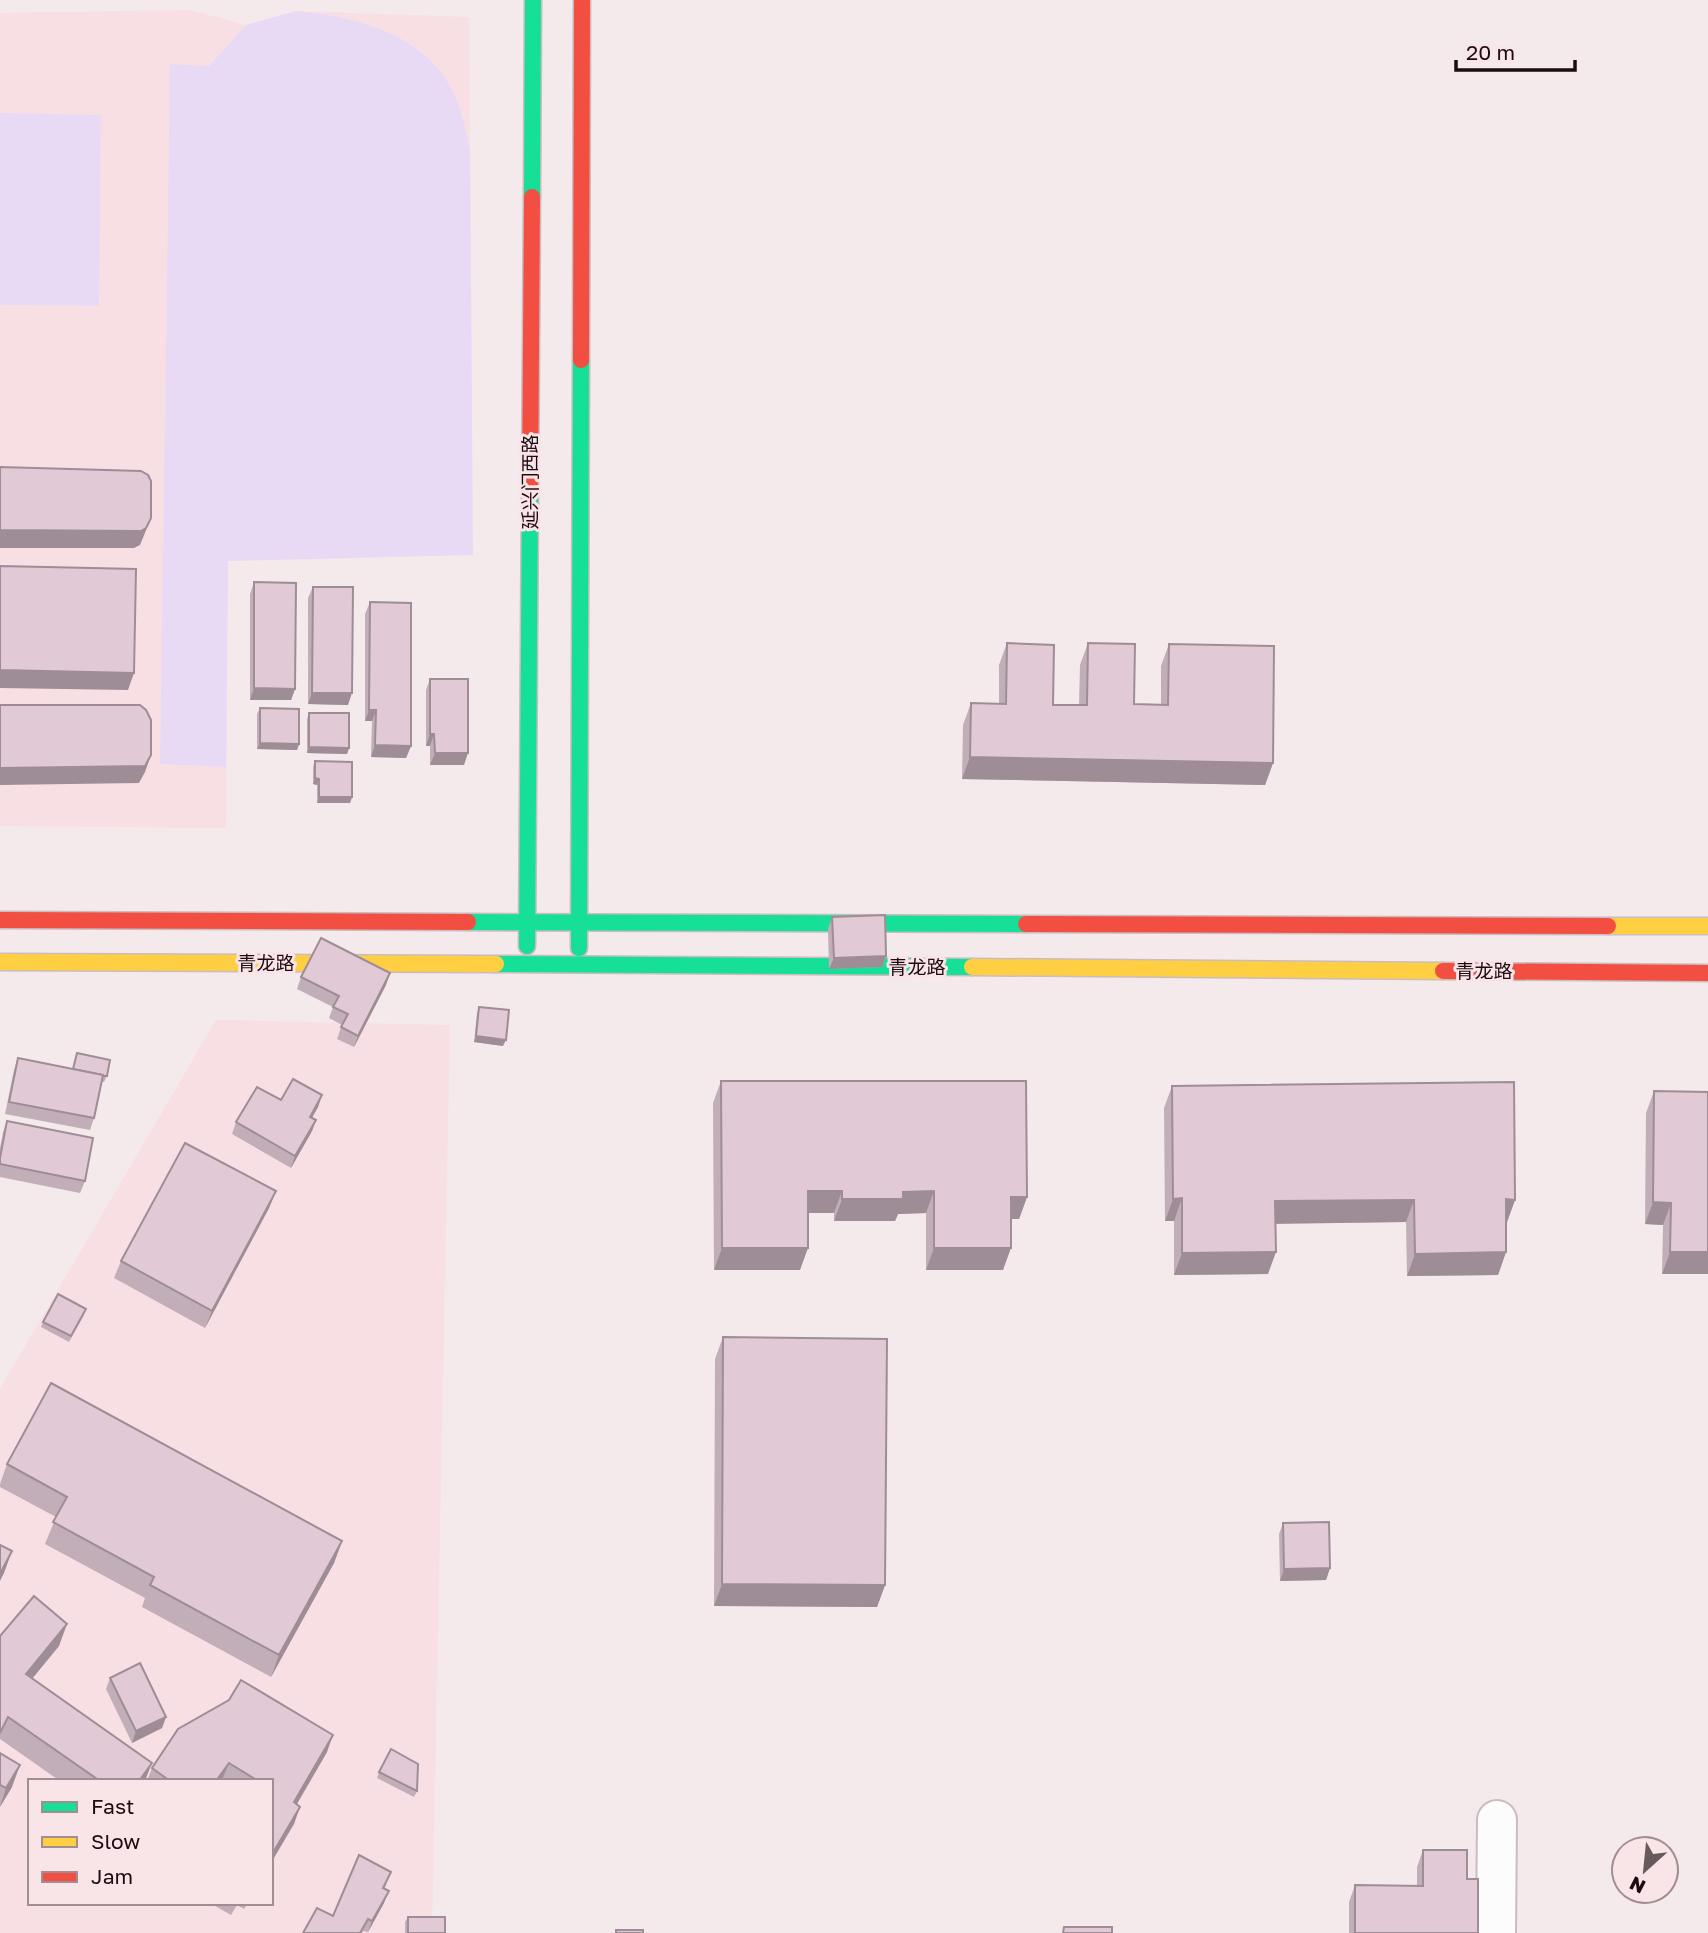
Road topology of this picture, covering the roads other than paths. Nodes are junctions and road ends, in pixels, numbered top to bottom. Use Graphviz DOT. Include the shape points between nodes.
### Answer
graph roads {
  1 [pos="533,0"];
  2 [pos="582,0"];
  3 [pos="0,920"];
  4 [pos="527,922"];
  5 [pos="579,923"];
  6 [pos="1708,926"];
  7 [pos="0,962"];
  8 [pos="527,964"];
  9 [pos="580,964"];
  10 [pos="1708,973"];
  11 [pos="1497,1820"];
  12 [pos="1496,1933"];
  1 -- 4 [label="street, 延兴门西路"];
  2 -- 5 [label="street"];
  3 -- 4 [label="street"];
  4 -- 5 [label="street"];
  4 -- 8 [label="street, 延兴门西路"];
  5 -- 6 [label="street"];
  5 -- 9 [label="street"];
  7 -- 8 [label="street, 青龙路"];
  8 -- 9 [label="street, 青龙路"];
  9 -- 10 [label="street, 青龙路"];
  11 -- 12 [label="street"];
}
